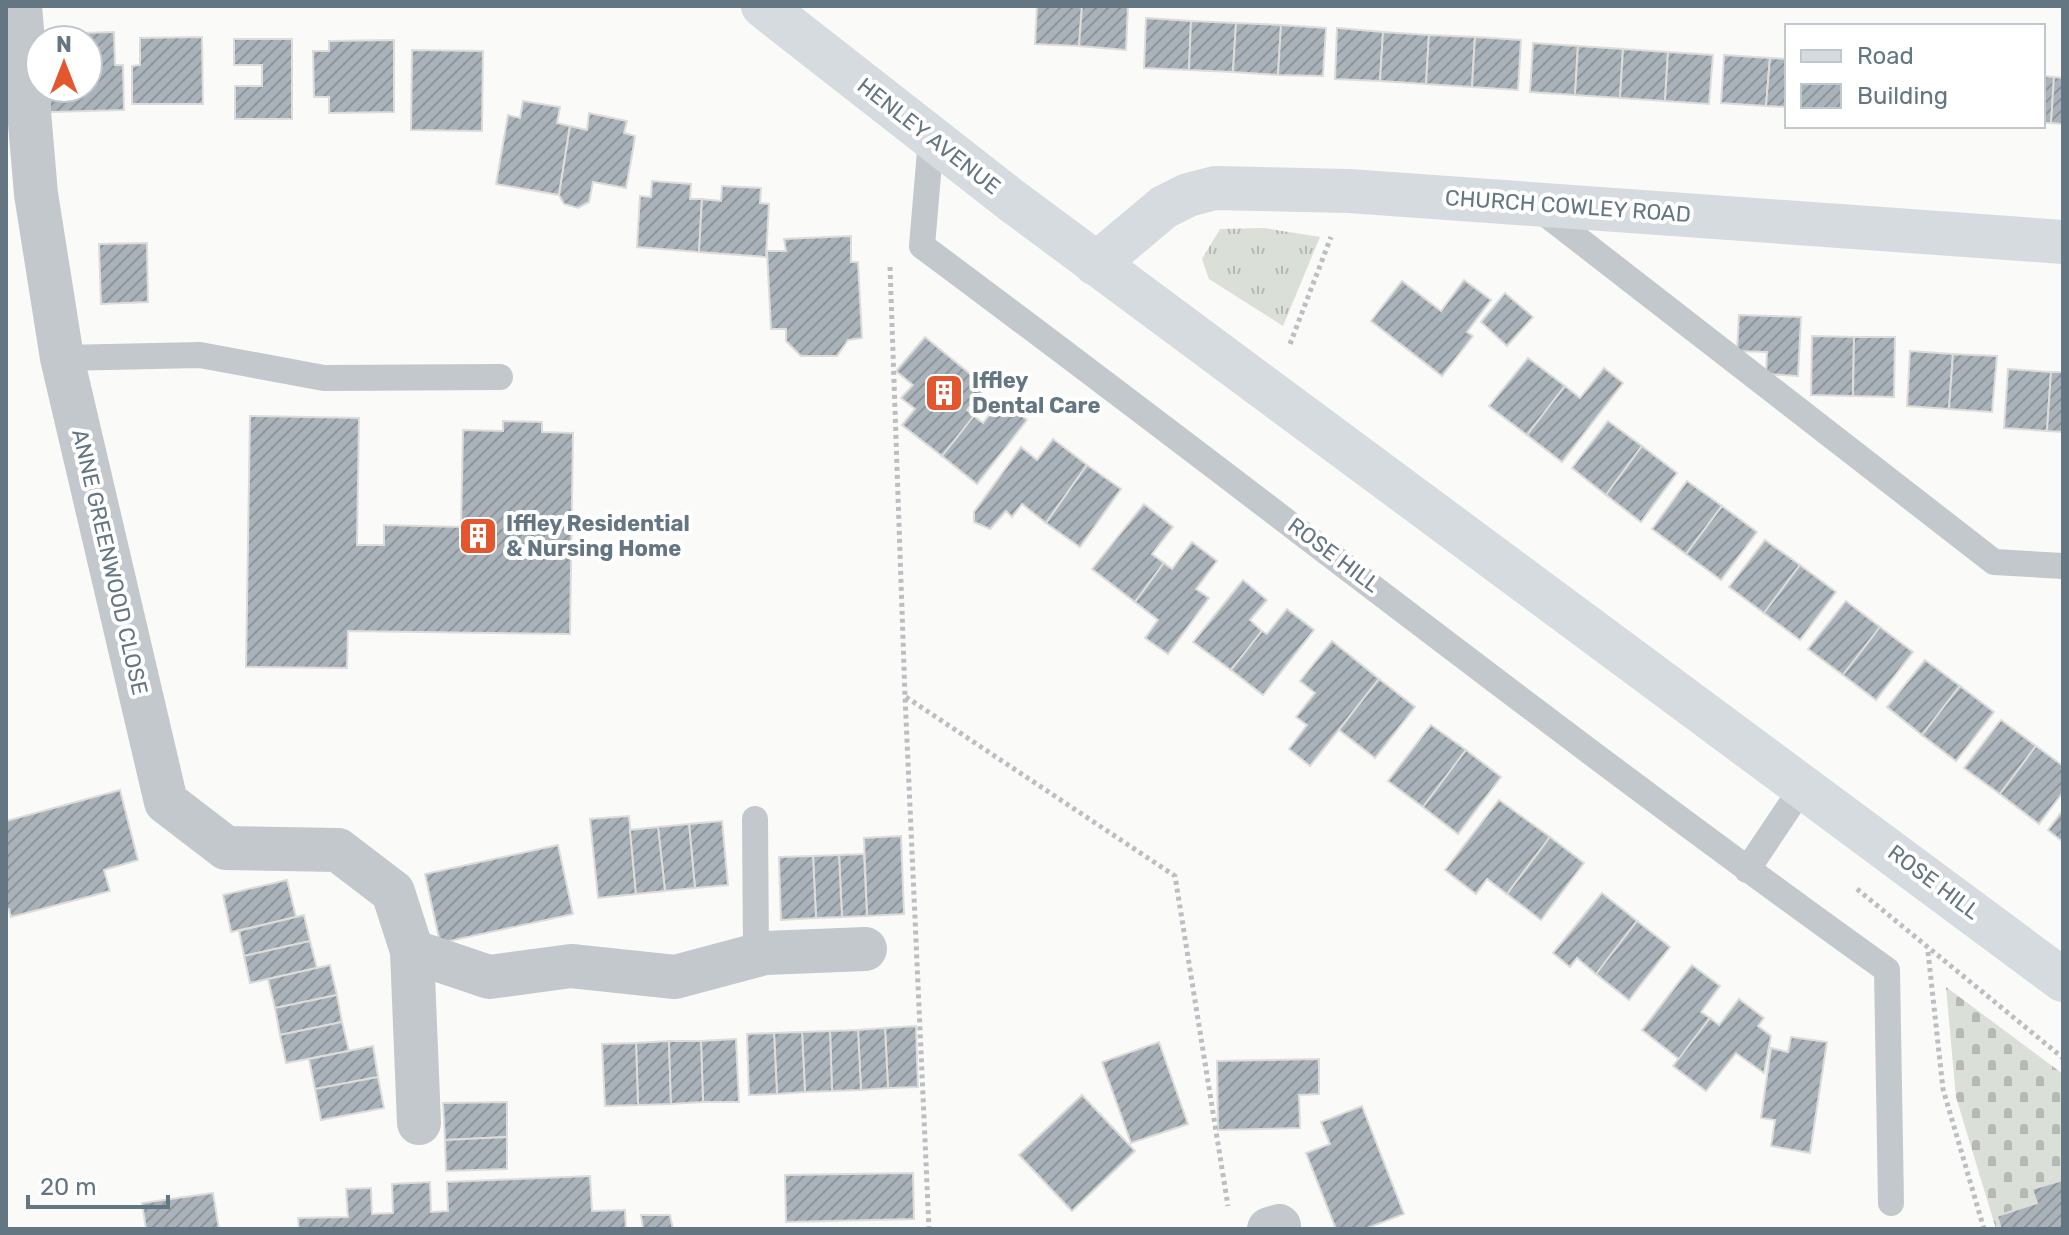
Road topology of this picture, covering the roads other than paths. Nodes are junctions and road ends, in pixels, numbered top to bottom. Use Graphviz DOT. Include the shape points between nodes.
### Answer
graph roads {
  1 [pos="20,6"];
  2 [pos="763,6"];
  3 [pos="931,139"];
  4 [pos="1532,203"];
  5 [pos="2063,242"];
  6 [pos="1096,264"];
  7 [pos="62,358"];
  8 [pos="500,377"];
  9 [pos="2063,566"];
  10 [pos="1804,785"];
  11 [pos="755,819"];
  12 [pos="1747,870"];
  13 [pos="865,949"];
  14 [pos="412,951"];
  15 [pos="756,956"];
  16 [pos="2063,980"];
  17 [pos="419,1123"];
  18 [pos="1891,1203"];
  1 -- 7 [label="street, ANNE GREENWOOD CLOSE" via="36,194"];
  2 -- 3 [label="main road, HENLEY AVENUE"];
  3 -- 6 [label="main road, HENLEY AVENUE"];
  3 -- 12 [label="lane, ROSE HILL" via="922,246"];
  4 -- 5 [label="main road, CHURCH COWLEY ROAD"];
  4 -- 6 [label="main road, CHURCH COWLEY ROAD" via="1215,188 1164,207"];
  4 -- 9 [label="lane" via="1994,562"];
  6 -- 10 [label="main road, ROSE HILL"];
  7 -- 8 [label="lane" via="200,355 324,378"];
  7 -- 14 [label="street, ANNE GREENWOOD CLOSE" via="166,802 226,848 338,850 393,892"];
  10 -- 12 [label="lane"];
  10 -- 16 [label="main road, ROSE HILL"];
  11 -- 15 [label="lane"];
  12 -- 18 [label="lane" via="1887,970"];
  13 -- 15 [label="street"];
  14 -- 15 [label="street" via="489,977 571,966 675,977"];
  14 -- 17 [label="street, ANNE GREENWOOD CLOSE"];
}
